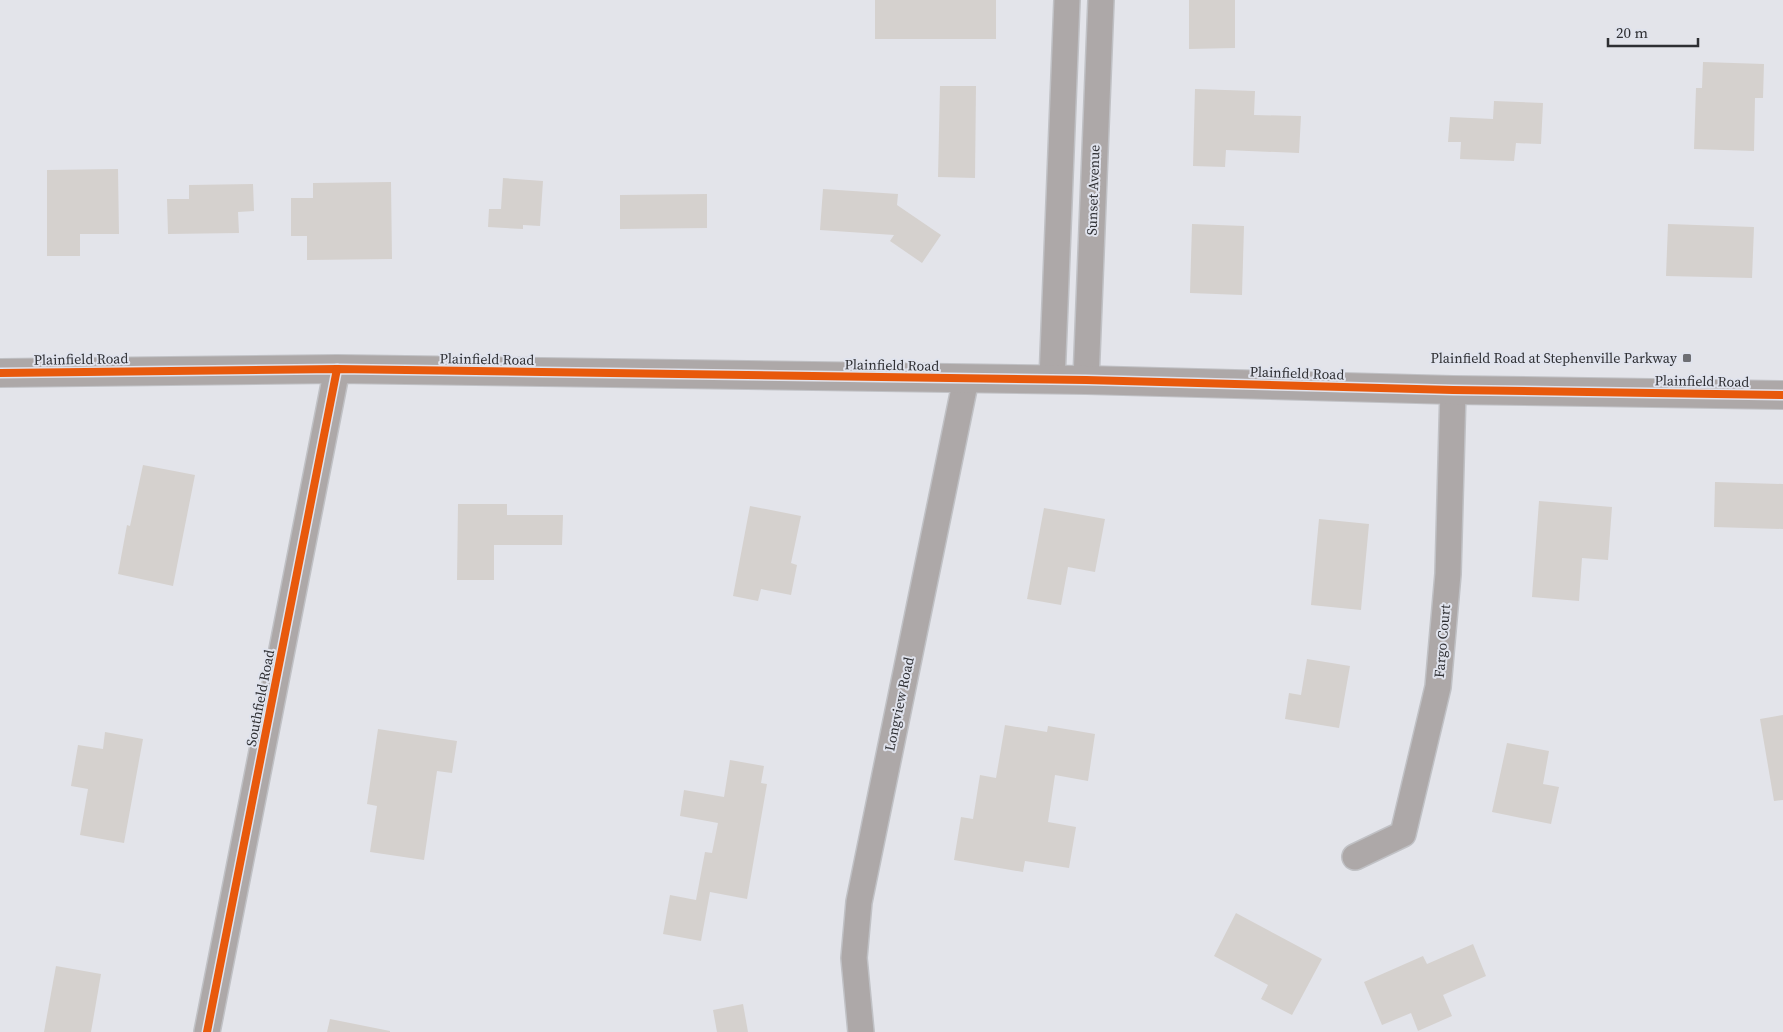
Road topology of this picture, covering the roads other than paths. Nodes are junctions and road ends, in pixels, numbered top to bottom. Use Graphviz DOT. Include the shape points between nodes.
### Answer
graph roads {
  1 [pos="1067,0"];
  2 [pos="1101,0"];
  3 [pos="337,369"];
  4 [pos="0,373"];
  5 [pos="966,379"];
  6 [pos="1052,380"];
  7 [pos="1086,380"];
  8 [pos="1453,390"];
  9 [pos="1783,395"];
  10 [pos="1355,857"];
  11 [pos="208,1032"];
  12 [pos="860,1032"];
  1 -- 6 [label="street"];
  2 -- 7 [label="street, Sunset Avenue"];
  3 -- 4 [label="street, Plainfield Road"];
  3 -- 5 [label="street, Plainfield Road"];
  3 -- 11 [label="street, Southfield Road"];
  5 -- 6 [label="street, Plainfield Road"];
  5 -- 12 [label="street, Longview Road" via="859,902 854,958"];
  6 -- 7 [label="street, Plainfield Road"];
  7 -- 8 [label="street, Plainfield Road"];
  8 -- 9 [label="street, Plainfield Road"];
  8 -- 10 [label="street, Fargo Court" via="1448,574 1438,687 1403,834"];
}
